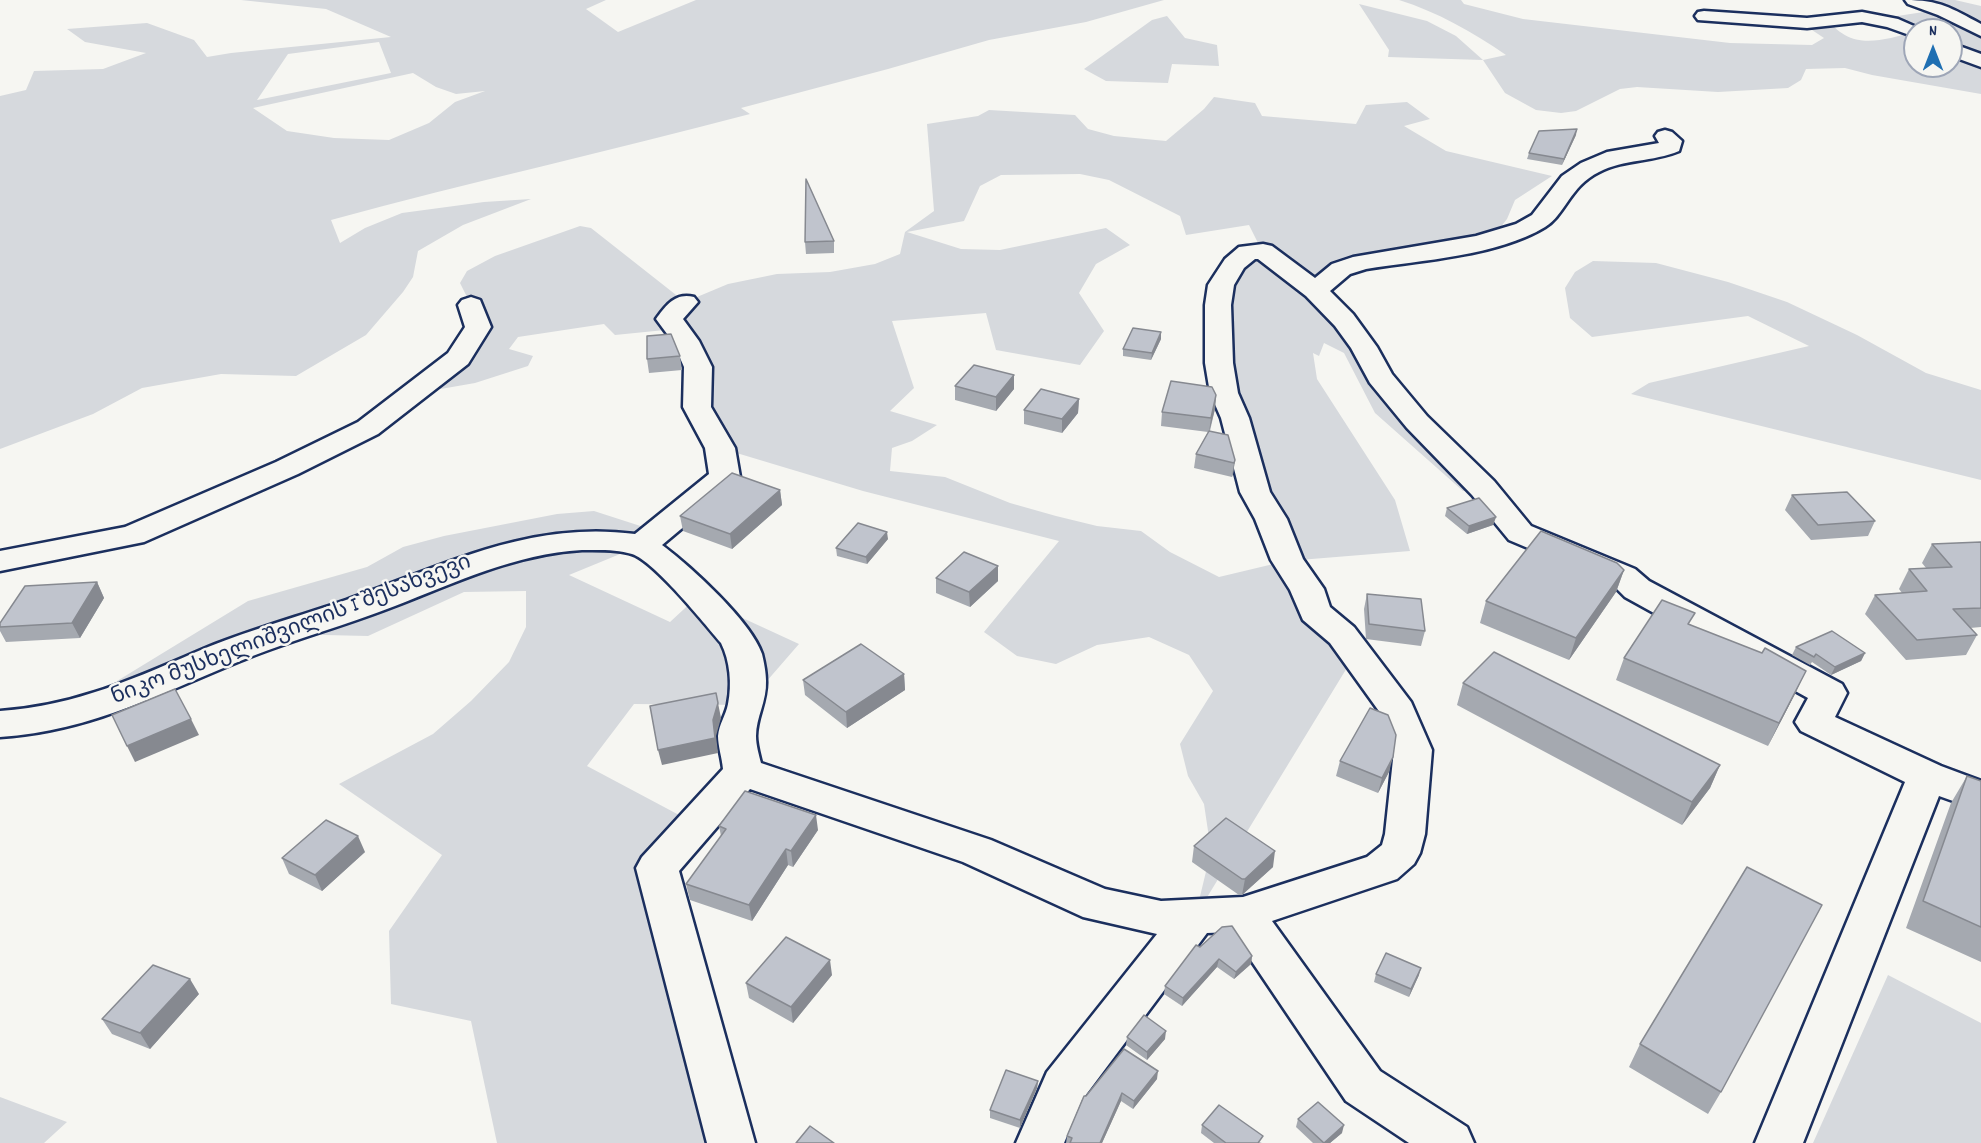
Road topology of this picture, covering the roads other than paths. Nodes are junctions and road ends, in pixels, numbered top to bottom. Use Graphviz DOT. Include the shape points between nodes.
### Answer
graph roads {
  1 [pos="1914,0"];
  2 [pos="1948,0"];
  3 [pos="1967,4"];
  4 [pos="1704,16"];
  5 [pos="1903,27"];
  6 [pos="1981,31"];
  7 [pos="1963,54"];
  8 [pos="1981,61"];
  9 [pos="1665,136"];
  10 [pos="1315,291"];
  11 [pos="685,302"];
  12 [pos="471,305"];
  13 [pos="642,545"];
  14 [pos="0,561"];
  15 [pos="0,724"];
  16 [pos="743,772"];
  17 [pos="1927,776"];
  18 [pos="1981,796"];
  19 [pos="1243,914"];
  20 [pos="1196,917"];
  21 [pos="731,1143"];
  22 [pos="1040,1143"];
  23 [pos="1450,1143"];
  24 [pos="1779,1143"];
  1 -- 6 [label="street"];
  2 -- 3 [label="street"];
  4 -- 5 [label="street" via="1807,23 1862,17"];
  7 -- 8 [label="street"];
  9 -- 10 [label="street" via="1671,146 1589,168 1570,181 1540,220 1524,229 1480,243 1362,262 1341,269"];
  10 -- 17 [label="street" via="1344,320 1380,377 1417,422 1483,488 1520,533 1623,576 1636,589 1829,693 1814,722"];
  10 -- 19 [label="street" via="1263,251 1248,252 1234,264 1221,285 1219,363 1224,393 1235,418 1255,492 1287,560 1307,590 1315,612 1342,635 1398,711 1413,750 1405,834 1400,853 1382,868"];
  11 -- 13 [label="street" via="669,320 686,341 698,367 697,407 720,448 725,477"];
  12 -- 14 [label="street" via="478,327 458,358 368,428 134,535"];
  13 -- 15 [label="street, ნიკო მუსხელიშვილის I შესახვევი" via="592,540 534,546 474,563 246,645 123,698 31,723"];
  13 -- 16 [label="street" via="671,567 715,614 744,654 746,705 737,737"];
  16 -- 20 [label="street" via="976,851 1098,905 1161,918"];
  16 -- 21 [label="street" via="657,868"];
  17 -- 18 [label="street"];
  17 -- 24 [label="street"];
  19 -- 20 [label="street"];
  19 -- 23 [label="street" via="1363,1086"];
  20 -- 22 [label="street" via="1064,1087"];
}
